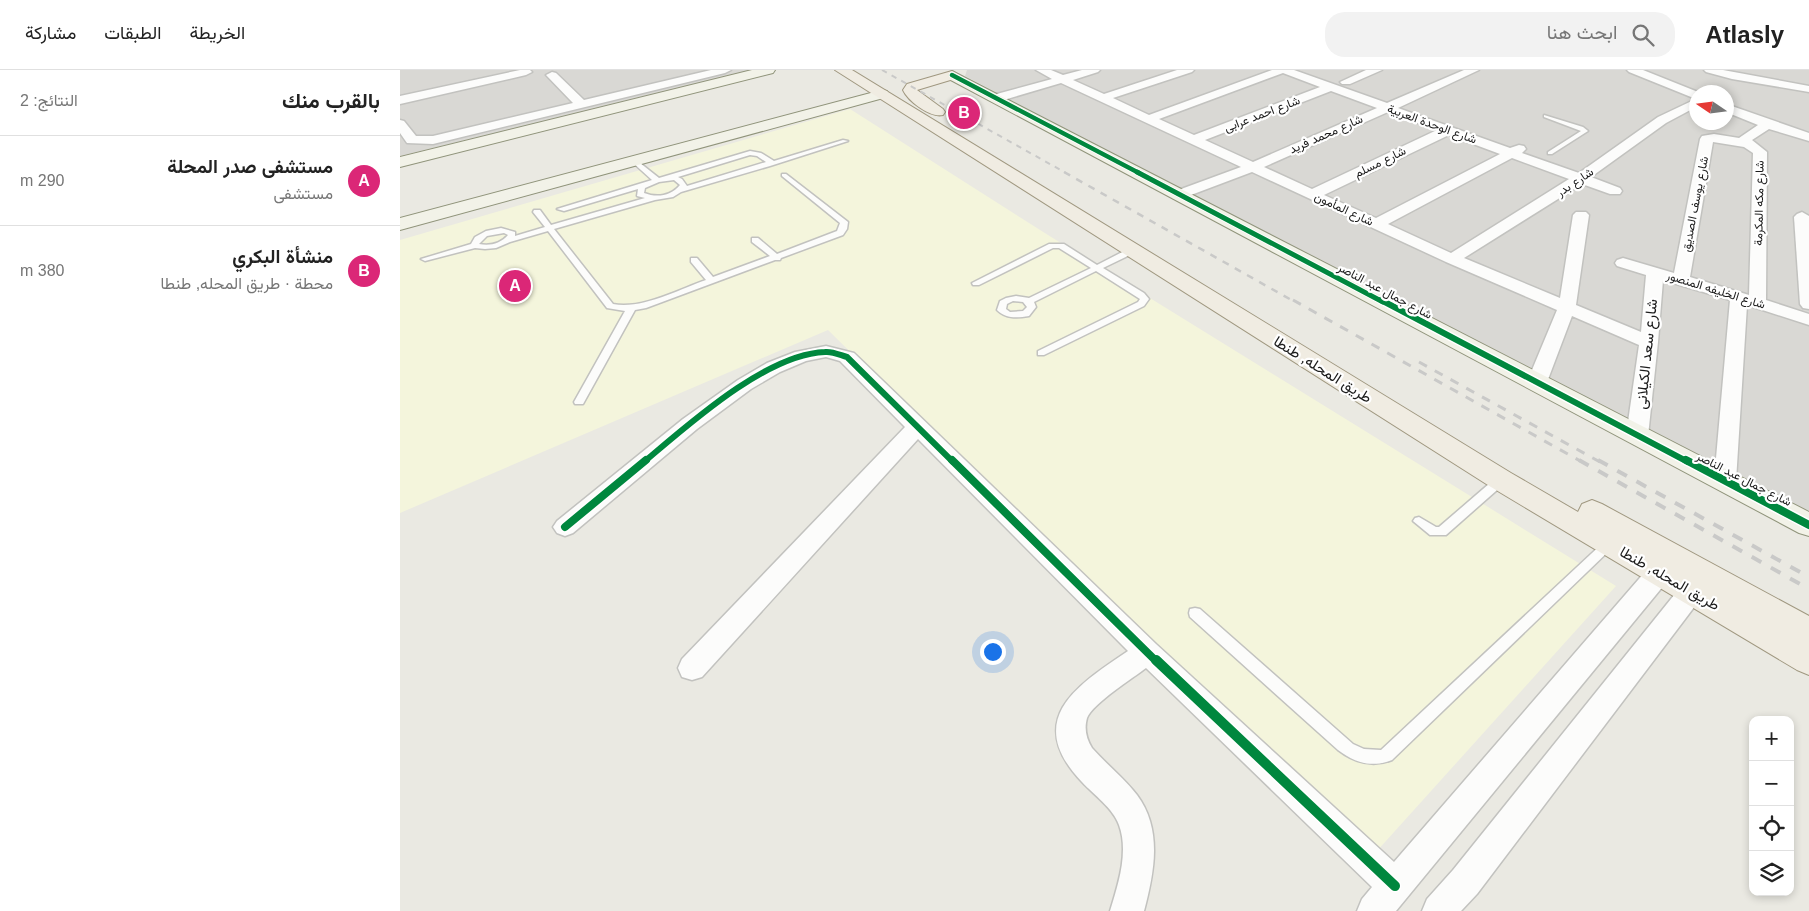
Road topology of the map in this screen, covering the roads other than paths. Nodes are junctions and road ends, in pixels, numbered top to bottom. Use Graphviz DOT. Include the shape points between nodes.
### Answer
graph roads {
  1 [pos="725,70"];
  2 [pos="768,70"];
  3 [pos="842,70"];
  4 [pos="857,70"];
  5 [pos="1042,70"];
  6 [pos="1094,70"];
  7 [pos="1188,70"];
  8 [pos="1283,70"];
  9 [pos="1311,70"];
  10 [pos="1376,70"];
  11 [pos="1473,70"];
  12 [pos="1633,70"];
  13 [pos="1710,70"];
  14 [pos="524,71"];
  15 [pos="977,71"];
  16 [pos="555,72"];
  17 [pos="956,72"];
  18 [pos="1800,72"];
  19 [pos="1063,80"];
  20 [pos="1346,82"];
  21 [pos="1331,87"];
  22 [pos="1805,88"];
  23 [pos="1689,93"];
  24 [pos="882,94"];
  25 [pos="997,98"];
  26 [pos="1102,98"];
  27 [pos="400,100"];
  28 [pos="1400,101"];
  29 [pos="581,104"];
  30 [pos="1689,106"];
  31 [pos="1386,107"];
  32 [pos="1734,111"];
  33 [pos="1546,116"];
  34 [pos="938,119"];
  35 [pos="1148,119"];
  36 [pos="400,124"];
  37 [pos="1768,124"];
  38 [pos="1448,130"];
  39 [pos="1809,137"];
  40 [pos="1194,140"];
  41 [pos="845,141"];
  42 [pos="1526,144"];
  43 [pos="1748,144"];
  44 [pos="1511,153"];
  45 [pos="1550,153"];
  46 [pos="633,160"];
  47 [pos="400,162"];
  48 [pos="768,165"];
  49 [pos="1253,167"];
  50 [pos="1595,168"];
  51 [pos="784,175"];
  52 [pos="667,178"];
  53 [pos="1581,178"];
  54 [pos="657,180"];
  55 [pos="646,184"];
  56 [pos="678,191"];
  57 [pos="1615,191"];
  58 [pos="1178,195"];
  59 [pos="1312,195"];
  60 [pos="657,198"];
  61 [pos="561,209"];
  62 [pos="537,212"];
  63 [pos="1581,215"];
  64 [pos="1802,217"];
  65 [pos="400,224"];
  66 [pos="1376,224"];
  67 [pos="551,229"];
  68 [pos="508,240"];
  69 [pos="756,240"];
  70 [pos="476,245"];
  71 [pos="1133,250"];
  72 [pos="425,258"];
  73 [pos="777,258"];
  74 [pos="1452,259"];
  75 [pos="694,260"];
  76 [pos="1623,263"];
  77 [pos="1097,267"];
  78 [pos="1655,272"];
  79 [pos="1681,280"];
  80 [pos="712,281"];
  81 [pos="976,282"];
  82 [pos="1748,300"];
  83 [pos="1029,301"];
  84 [pos="1809,304"];
  85 [pos="1567,307"];
  86 [pos="631,309"];
  87 [pos="1809,320"];
  88 [pos="1649,342"];
  89 [pos="1041,353"];
  90 [pos="1537,382"];
  91 [pos="578,402"];
  92 [pos="918,426"];
  93 [pos="1637,436"];
  94 [pos="1501,480"];
  95 [pos="1725,481"];
  96 [pos="1419,521"];
  97 [pos="1809,525"];
  98 [pos="565,527"];
  99 [pos="1610,543"];
  100 [pos="1660,572"];
  101 [pos="1692,591"];
  102 [pos="1195,613"];
  103 [pos="1809,632"];
  104 [pos="1147,652"];
  105 [pos="1809,660"];
  106 [pos="692,668"];
  107 [pos="1395,886"];
  108 [pos="1127,911"];
  109 [pos="1374,911"];
  110 [pos="1439,911"];
  1 -- 29 [label="street"];
  2 -- 47 [label="street"];
  3 -- 24 [label="main road, طريق المحله, طنطا"];
  4 -- 34 [label="main road, طريق المحله, طنطا"];
  5 -- 19 [label="street, شارع المأمون"];
  6 -- 19 [label="street"];
  7 -- 26 [label="street"];
  8 -- 21 [label="street, شارع الوحدة العربية"];
  8 -- 35 [label="street"];
  9 -- 20 [label="street, شارع الوحدة العربية"];
  10 -- 20 [label="street"];
  11 -- 28 [label="street, شارع محمد فريد"];
  12 -- 23 [label="street"];
  13 -- 22 [label="street"];
  14 -- 16 [label="street"];
  14 -- 27 [label="street"];
  15 -- 17 [label="street"];
  16 -- 29 [label="street"];
  17 -- 25 [label="street, شارع جمال عبد الناصر"];
  17 -- 34 [label="main road" via="910,90 941,114"];
  18 -- 22 [label="street"];
  19 -- 25 [label="street"];
  19 -- 26 [label="street, شارع المأمون"];
  20 -- 28 [label="street, شارع الوحدة العربية"];
  21 -- 31 [label="street, شارع الوحدة العربية"];
  21 -- 40 [label="street, شارع احمد عرابى"];
  24 -- 46 [label="street"];
  24 -- 71 [label="main road, طريق المحله, طنطا"];
  25 -- 58 [label="street, شارع جمال عبد الناصر"];
  26 -- 35 [label="street, شارع المأمون"];
  28 -- 31 [label="street, شارع محمد فريد"];
  28 -- 42 [label="street, شارع الوحدة العربية"];
  29 -- 36 [label="street" via="426,141 412,140"];
  30 -- 50 [label="street, شارع بدر" via="1662,120"];
  31 -- 38 [label="street, شارع الوحدة العربية"];
  31 -- 49 [label="street, شارع محمد فريد"];
  32 -- 37 [label="street"];
  33 -- 45 [label="lane" via="1585,130"];
  34 -- 103 [label="main road, طريق المحله, طنطا" via="1551,488"];
  35 -- 40 [label="street, شارع المأمون"];
  37 -- 39 [label="street"];
  37 -- 43 [label="street, شارع مكه المكرمة" via="1747,137"];
  38 -- 44 [label="street, شارع الوحدة العربية"];
  38 -- 59 [label="street, شارع مسلم"];
  40 -- 49 [label="street, شارع المأمون"];
  41 -- 48 [label="lane"];
  42 -- 44 [label="street"];
  42 -- 45 [label="street, شارع الوحدة العربية"];
  43 -- 79 [label="street, شارع يوسف الصديق" via="1707,139"];
  43 -- 82 [label="street, شارع مكه المكرمة" via="1760,152"];
  44 -- 53 [label="street, شارع الوحدة العربية"];
  44 -- 66 [label="street"];
  45 -- 50 [label="street, شارع الوحدة العربية"];
  46 -- 54 [label="lane"];
  46 -- 65 [label="street"];
  48 -- 52 [label="lane" via="770,161 757,153 750,153"];
  48 -- 56 [label="lane"];
  49 -- 58 [label="street, شارع محمد فريد"];
  49 -- 59 [label="street, شارع المأمون"];
  50 -- 53 [label="street, شارع بدر"];
  51 -- 73 [label="lane" via="844,222 844,226 834,237"];
  52 -- 54 [label="lane"];
  52 -- 56 [label="lane" via="683,182"];
  53 -- 57 [label="street, شارع الوحدة العربية"];
  53 -- 74 [label="street, شارع بدر"];
  54 -- 55 [label="lane"];
  55 -- 60 [label="lane" via="640,194"];
  55 -- 61 [label="lane"];
  56 -- 60 [label="lane"];
  58 -- 90 [label="street, شارع جمال عبد الناصر"];
  59 -- 66 [label="street, شارع المأمون"];
  60 -- 67 [label="lane"];
  62 -- 67 [label="lane"];
  63 -- 85 [label="street"];
  64 -- 84 [label="street"];
  66 -- 74 [label="street, شارع المأمون"];
  67 -- 68 [label="lane"];
  67 -- 86 [label="lane" via="610,306"];
  68 -- 70 [label="lane" via="487,247"];
  68 -- 70 [label="lane" via="512,234 500,231 481,236"];
  69 -- 73 [label="lane"];
  70 -- 72 [label="lane"];
  71 -- 77 [label="lane"];
  71 -- 94 [label="main road, طريق المحله, طنطا"];
  73 -- 80 [label="lane"];
  74 -- 85 [label="street, شارع المأمون"];
  75 -- 80 [label="lane"];
  76 -- 78 [label="street, شارع الخليفه المنصور"];
  77 -- 81 [label="lane" via="1056,245"];
  77 -- 83 [label="lane"];
  77 -- 89 [label="lane" via="1141,294 1144,302"];
  78 -- 79 [label="street, شارع الخليفه المنصور"];
  78 -- 88 [label="street, شارع سعد الكيلانى"];
  79 -- 82 [label="street, شارع الخليفه المنصور"];
  80 -- 86 [label="lane"];
  82 -- 87 [label="street, شارع الخليفه المنصور"];
  82 -- 95 [label="street"];
  85 -- 88 [label="street, شارع المأمون"];
  85 -- 90 [label="street"];
  86 -- 91 [label="lane"];
  88 -- 93 [label="street, شارع سعد الكيلانى"];
  90 -- 93 [label="street, شارع جمال عبد الناصر"];
  92 -- 98 [label="street" via="847,356 828,350 813,352 754,378 726,395"];
  92 -- 104 [label="street"];
  92 -- 106 [label="street"];
  93 -- 95 [label="street, شارع جمال عبد الناصر"];
  94 -- 96 [label="lane" via="1442,532 1434,532"];
  94 -- 99 [label="main road, طريق المحله, طنطا"];
  95 -- 97 [label="street, شارع جمال عبد الناصر"];
  99 -- 100 [label="main road, طريق المحله, طنطا"];
  99 -- 102 [label="lane" via="1386,755 1376,758 1358,755 1343,745"];
  100 -- 101 [label="main road, طريق المحله, طنطا"];
  100 -- 107 [label="street"];
  101 -- 105 [label="main road, طريق المحله, طنطا"];
  101 -- 110 [label="street"];
  104 -- 107 [label="street"];
  104 -- 108 [label="street" via="1083,701 1074,713 1071,728 1074,746 1082,759 1128,808 1134,820 1139,859"];
  107 -- 109 [label="street"];
}
